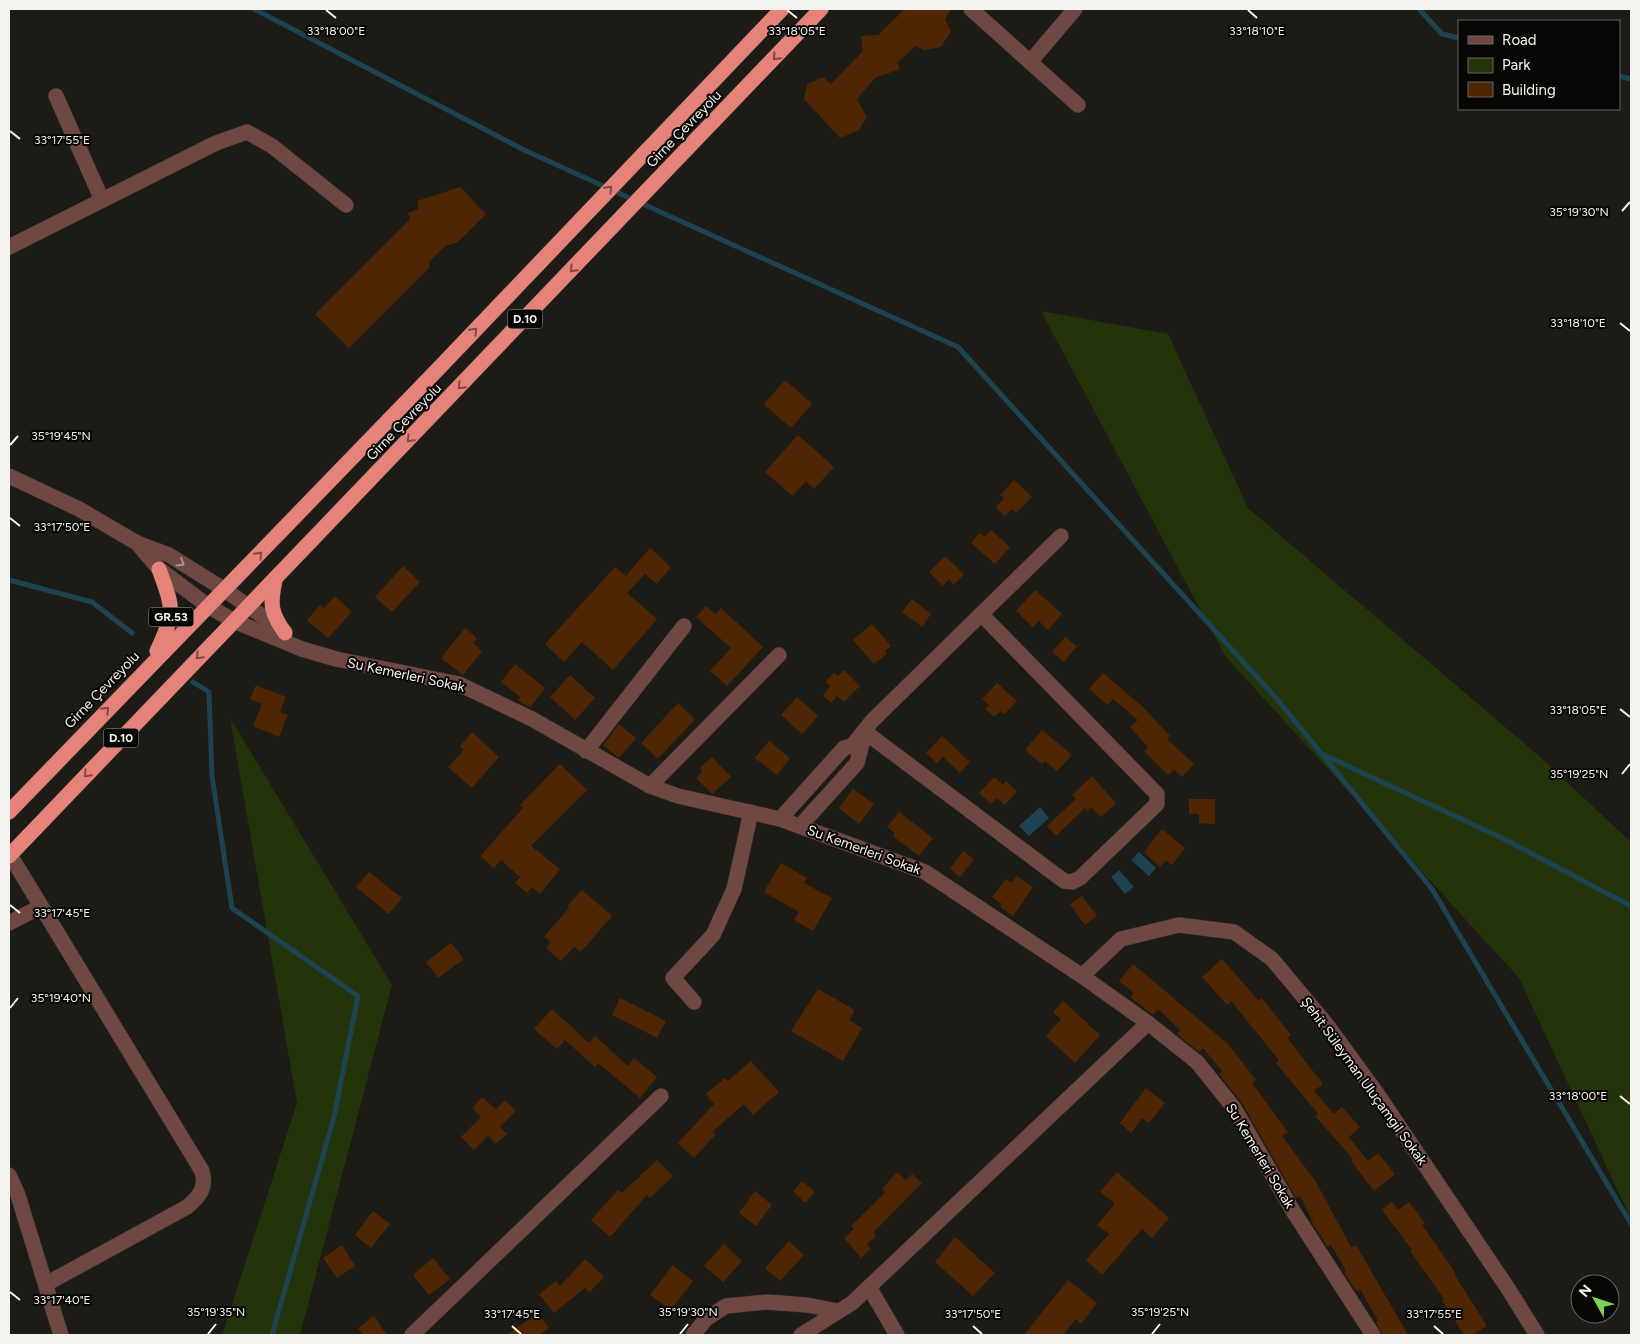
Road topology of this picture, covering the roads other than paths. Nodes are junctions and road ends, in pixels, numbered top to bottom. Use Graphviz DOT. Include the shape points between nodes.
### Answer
graph roads {
  1 [pos="782,9"];
  2 [pos="821,9"];
  3 [pos="971,9"];
  4 [pos="1075,9"];
  5 [pos="1030,62"];
  6 [pos="56,96"];
  7 [pos="1078,105"];
  8 [pos="102,200"];
  9 [pos="346,205"];
  10 [pos="9,248"];
  11 [pos="9,476"];
  12 [pos="1062,536"];
  13 [pos="137,543"];
  14 [pos="159,569"];
  15 [pos="276,580"];
  16 [pos="225,590"];
  17 [pos="208,606"];
  18 [pos="248,607"];
  19 [pos="982,614"];
  20 [pos="234,621"];
  21 [pos="684,626"];
  22 [pos="285,633"];
  23 [pos="302,649"];
  24 [pos="779,655"];
  25 [pos="151,663"];
  26 [pos="865,732"];
  27 [pos="586,751"];
  28 [pos="650,786"];
  29 [pos="9,812"];
  30 [pos="751,812"];
  31 [pos="780,819"];
  32 [pos="800,826"];
  33 [pos="10,856"];
  34 [pos="40,907"];
  35 [pos="9,923"];
  36 [pos="1082,976"];
  37 [pos="694,1002"];
  38 [pos="1148,1023"];
  39 [pos="661,1096"];
  40 [pos="9,1175"];
  41 [pos="46,1284"];
  42 [pos="869,1287"];
  43 [pos="838,1311"];
  44 [pos="62,1335"];
  45 [pos="412,1335"];
  46 [pos="694,1335"];
  47 [pos="801,1335"];
  48 [pos="897,1335"];
  49 [pos="1373,1335"];
  50 [pos="1537,1335"];
  16 -- 1 [label="highway, Girne Çevreyolu / D.10, one-way"];
  2 -- 15 [label="highway, Girne Çevreyolu / D.10, one-way"];
  3 -- 5 [label="street"];
  4 -- 5 [label="street"];
  5 -- 7 [label="street"];
  6 -- 8 [label="street"];
  8 -- 9 [label="street" via="216,143 247,132 272,146"];
  8 -- 10 [label="street"];
  11 -- 13 [label="street, GR.53" via="79,509"];
  12 -- 19 [label="street"];
  13 -- 14 [label="street, GR.53"];
  13 -- 16 [label="street, GR.53, one-way" via="169,555"];
  14 -- 17 [label="street, GR.53"];
  14 -- 25 [label="highway, GR.53" via="170,600 171,623"];
  15 -- 18 [label="highway, Girne Çevreyolu / D.10"];
  15 -- 22 [label="highway" via="270,602 274,618"];
  16 -- 17 [label="highway, Girne Çevreyolu / D.10"];
  16 -- 18 [label="street"];
  17 -- 20 [label="street, GR.53"];
  17 -- 25 [label="highway, Girne Çevreyolu / D.10"];
  18 -- 20 [label="highway, Girne Çevreyolu / D.10"];
  18 -- 22 [label="street"];
  19 -- 26 [label="street" via="872,721"];
  19 -- 26 [label="street" via="1157,794 1157,804 1080,878 1064,881"];
  20 -- 23 [label="street"];
  20 -- 33 [label="highway, Girne Çevreyolu / D.10, one-way"];
  21 -- 27 [label="street"];
  22 -- 23 [label="street"];
  23 -- 27 [label="street, Su Kemerleri Sokak" via="336,660 459,684 532,719"];
  24 -- 28 [label="street"];
  29 -- 25 [label="highway, Girne Çevreyolu / D.10, one-way"];
  26 -- 31 [label="street" via="852,746 844,748"];
  26 -- 32 [label="street" via="857,763"];
  27 -- 28 [label="street, Su Kemerleri Sokak"];
  28 -- 30 [label="street, Su Kemerleri Sokak" via="678,796"];
  30 -- 31 [label="street, Su Kemerleri Sokak"];
  30 -- 37 [label="street" via="731,896 713,935 673,978"];
  31 -- 32 [label="street, Su Kemerleri Sokak"];
  32 -- 36 [label="street, Su Kemerleri Sokak" via="925,872"];
  33 -- 34 [label="street"];
  34 -- 35 [label="street"];
  34 -- 41 [label="street" via="205,1180 198,1198 187,1207"];
  36 -- 38 [label="street, Su Kemerleri Sokak"];
  36 -- 50 [label="street, Şehit Süleyman Uluçamgil Sokak" via="1121,939 1179,925 1234,932 1272,959 1327,1025 1378,1095"];
  38 -- 42 [label="street"];
  38 -- 49 [label="street, Su Kemerleri Sokak" via="1197,1062 1234,1108 1293,1211"];
  39 -- 45 [label="street"];
  40 -- 41 [label="street"];
  41 -- 44 [label="street"];
  42 -- 43 [label="street"];
  42 -- 48 [label="street"];
  43 -- 46 [label="street" via="767,1302 726,1306 706,1319"];
  43 -- 47 [label="street"];
}
